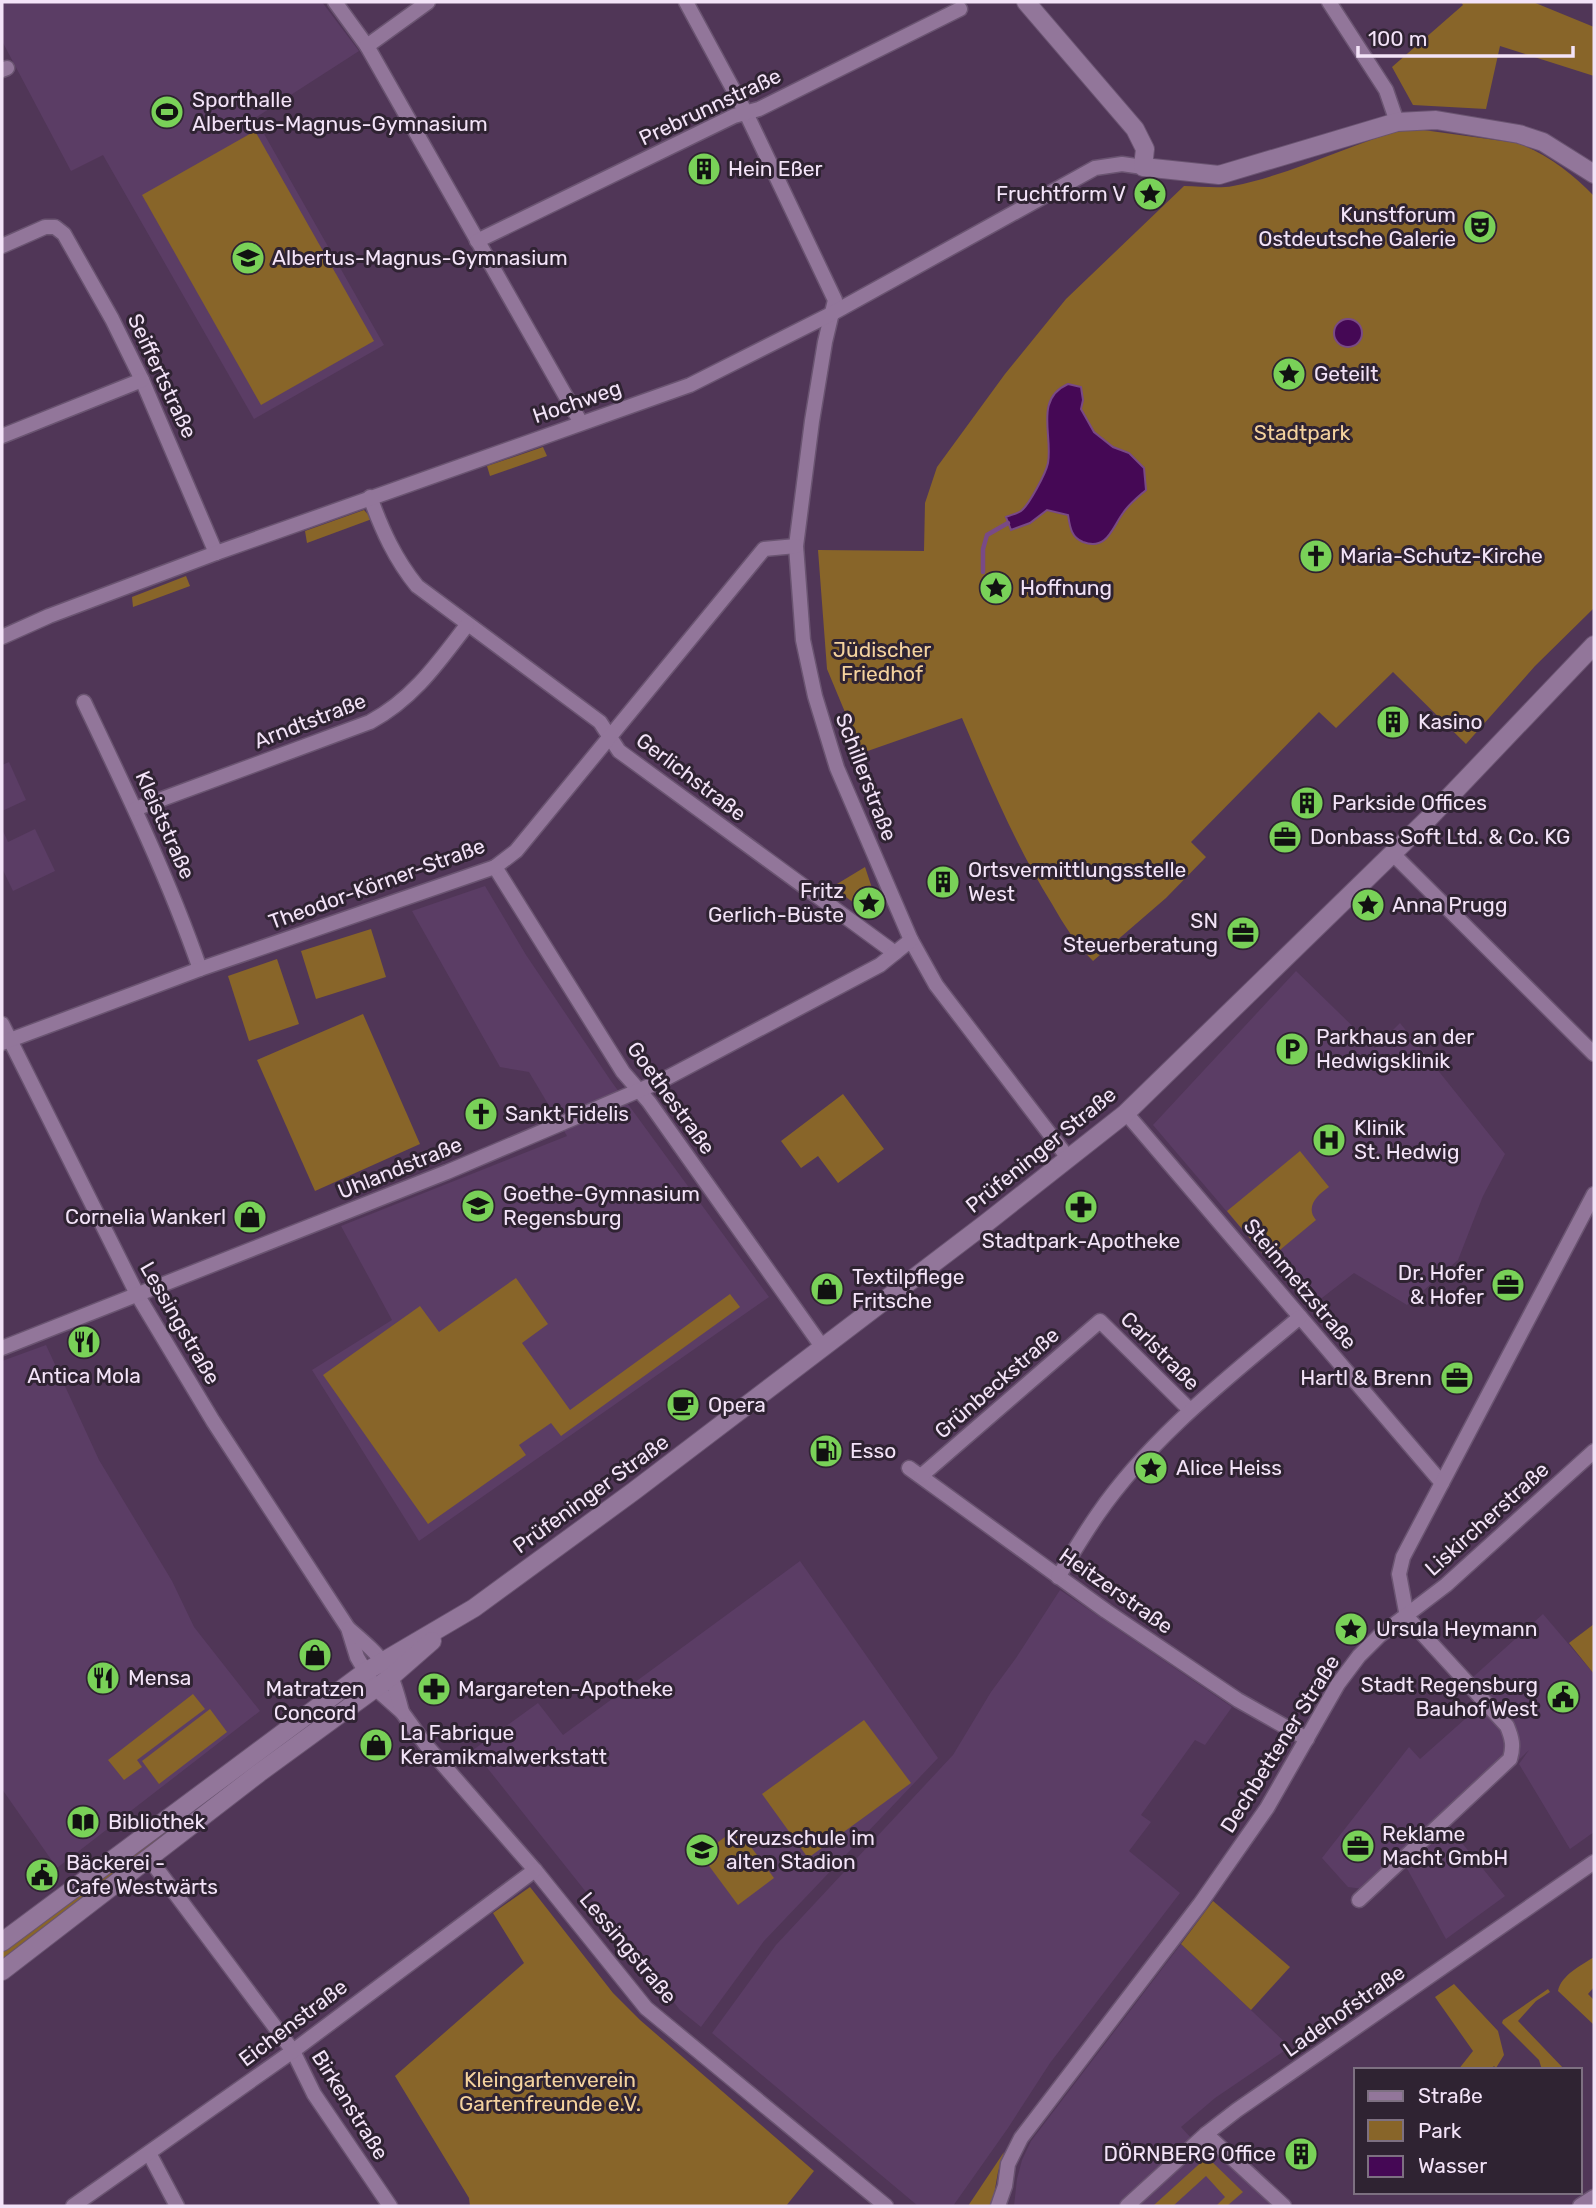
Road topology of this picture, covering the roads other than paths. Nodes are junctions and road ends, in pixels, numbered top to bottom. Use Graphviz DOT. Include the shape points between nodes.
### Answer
graph roads {
  1 [pos="335,2"];
  2 [pos="428,2"];
  3 [pos="686,2"];
  4 [pos="1026,2"];
  5 [pos="1329,2"];
  6 [pos="960,9"];
  7 [pos="367,46"];
  8 [pos="746,113"];
  9 [pos="1397,122"];
  10 [pos="1143,167"];
  11 [pos="1594,174"];
  12 [pos="477,241"];
  13 [pos="2,246"];
  14 [pos="831,314"];
  15 [pos="142,380"];
  16 [pos="581,423"];
  17 [pos="2,436"];
  18 [pos="370,497"];
  19 [pos="796,546"];
  20 [pos="216,553"];
  21 [pos="467,625"];
  22 [pos="2,638"];
  23 [pos="1594,645"];
  24 [pos="84,702"];
  25 [pos="610,736"];
  26 [pos="135,809"];
  27 [pos="1393,854"];
  28 [pos="495,867"];
  29 [pos="911,940"];
  30 [pos="895,953"];
  31 [pos="200,969"];
  32 [pos="2,1024"];
  33 [pos="5,1041"];
  34 [pos="1594,1054"];
  35 [pos="638,1090"];
  36 [pos="1126,1113"];
  37 [pos="1069,1159"];
  38 [pos="1594,1194"];
  39 [pos="138,1296"];
  40 [pos="1300,1317"];
  41 [pos="1100,1321"];
  42 [pos="2,1348"];
  43 [pos="823,1348"];
  44 [pos="1190,1410"];
  45 [pos="1594,1451"];
  46 [pos="915,1472"];
  47 [pos="1442,1483"];
  48 [pos="1058,1577"];
  49 [pos="1407,1617"];
  50 [pos="348,1628"];
  51 [pos="388,1668"];
  52 [pos="365,1672"];
  53 [pos="375,1688"];
  54 [pos="402,1712"];
  55 [pos="1307,1739"];
  56 [pos="148,1857"];
  57 [pos="1594,1862"];
  58 [pos="535,1870"];
  59 [pos="1359,1900"];
  60 [pos="2,1942"];
  61 [pos="2,1971"];
  62 [pos="293,2051"];
  63 [pos="1206,2134"];
  64 [pos="149,2153"];
  65 [pos="1005,2186"];
  66 [pos="1594,2197"];
  67 [pos="73,2206"];
  68 [pos="177,2206"];
  69 [pos="390,2206"];
  70 [pos="886,2206"];
  71 [pos="998,2206"];
  72 [pos="1006,2206"];
  73 [pos="1127,2206"];
  74 [pos="1284,2206"];
  75 [pos="1580,2206"];
  1 -- 7 [label="street"];
  2 -- 7 [label="street"];
  3 -- 8 [label="street, Schillerstraße"];
  4 -- 10 [label="street" via="1135,129 1145,149"];
  5 -- 9 [label="street" via="1386,90"];
  6 -- 8 [label="street, Prebrunnstraße"];
  7 -- 12 [label="street"];
  8 -- 12 [label="street, Prebrunnstraße"];
  8 -- 14 [label="street, Schillerstraße" via="835,300"];
  9 -- 10 [label="street" via="1219,175"];
  9 -- 11 [label="street" via="1450,121 1519,134 1543,142"];
  10 -- 14 [label="street, Hochweg" via="1095,168"];
  12 -- 16 [label="street"];
  13 -- 15 [label="street, Seiffertstraße" via="45,226 64,233"];
  14 -- 16 [label="street, Hochweg" via="690,385"];
  14 -- 19 [label="street, Schillerstraße"];
  15 -- 17 [label="street"];
  15 -- 20 [label="street, Seiffertstraße"];
  16 -- 18 [label="street, Hochweg"];
  18 -- 20 [label="street, Hochweg"];
  18 -- 21 [label="street, Gerlichstraße" via="401,566 417,586"];
  19 -- 25 [label="street, Theodor-Körner-Straße" via="764,549"];
  19 -- 29 [label="street, Schillerstraße" via="803,640 827,739"];
  20 -- 22 [label="street, Hochweg"];
  21 -- 25 [label="street, Gerlichstraße" via="600,722"];
  21 -- 26 [label="street, Arndtstraße" via="418,686 370,722"];
  23 -- 27 [label="street, Prüfeninger Straße"];
  24 -- 26 [label="street, Kleiststraße"];
  25 -- 28 [label="street, Theodor-Körner-Straße" via="516,851"];
  25 -- 30 [label="street, Gerlichstraße" via="620,751"];
  26 -- 31 [label="street, Kleiststraße" via="178,905"];
  27 -- 34 [label="street"];
  27 -- 36 [label="street, Prüfeninger Straße"];
  28 -- 31 [label="street, Theodor-Körner-Straße"];
  28 -- 35 [label="street, Goethestraße"];
  29 -- 30 [label="street, Uhlandstraße"];
  29 -- 37 [label="street, Schillerstraße" via="936,985"];
  30 -- 35 [label="street, Uhlandstraße" via="661,1082"];
  31 -- 33 [label="street, Theodor-Körner-Straße"];
  32 -- 33 [label="street, Lessingstraße"];
  33 -- 39 [label="street, Lessingstraße"];
  35 -- 39 [label="street, Uhlandstraße"];
  35 -- 43 [label="street, Goethestraße"];
  36 -- 37 [label="street, Prüfeninger Straße"];
  36 -- 40 [label="street, Steinmetzstraße"];
  37 -- 43 [label="street, Prüfeninger Straße"];
  38 -- 47 [label="street"];
  39 -- 42 [label="street, Uhlandstraße"];
  39 -- 50 [label="street, Lessingstraße"];
  40 -- 44 [label="street"];
  40 -- 47 [label="street, Steinmetzstraße"];
  41 -- 44 [label="street, Carlstraße"];
  41 -- 46 [label="street, Grünbeckstraße"];
  43 -- 51 [label="street, Prüfeninger Straße" via="635,1491"];
  44 -- 48 [label="street" via="1099,1513"];
  45 -- 49 [label="street, Liskircherstraße"];
  46 -- 48 [label="street, Heitzerstraße"];
  47 -- 49 [label="street" via="1403,1557 1399,1574"];
  48 -- 55 [label="street, Heitzerstraße" via="1238,1700"];
  49 -- 55 [label="street, Dechbettener Straße" via="1359,1656"];
  49 -- 59 [label="street" via="1507,1726 1513,1749 1510,1759"];
  50 -- 51 [label="street, Lessingstraße"];
  50 -- 52 [label="street, Lessingstraße"];
  51 -- 52 [label="street, Prüfeninger Straße"];
  51 -- 53 [label="street, Prüfeninger Straße"];
  51 -- 54 [label="street, Lessingstraße"];
  52 -- 53 [label="street, Lessingstraße"];
  52 -- 60 [label="street, Prüfeninger Straße"];
  53 -- 54 [label="street, Lessingstraße"];
  53 -- 56 [label="street, Prüfeninger Straße"];
  54 -- 58 [label="street, Lessingstraße"];
  55 -- 65 [label="street, Dechbettener Straße" via="1267,1808 1200,1905 1021,2138 1008,2164"];
  56 -- 61 [label="street, Prüfeninger Straße"];
  56 -- 62 [label="street, Birkenstraße"];
  57 -- 63 [label="street, Ladehofstraße"];
  58 -- 62 [label="street, Eichenstraße"];
  58 -- 70 [label="street, Lessingstraße" via="646,2008"];
  62 -- 64 [label="street, Eichenstraße"];
  62 -- 69 [label="street, Birkenstraße" via="314,2094"];
  63 -- 73 [label="street, Ladehofstraße"];
  63 -- 74 [label="street"];
  64 -- 67 [label="street, Eichenstraße"];
  64 -- 68 [label="street"];
  65 -- 71 [label="street, Dechbettener Straße"];
  65 -- 72 [label="street, Dechbettener Straße"];
  66 -- 75 [label="street"];
}
